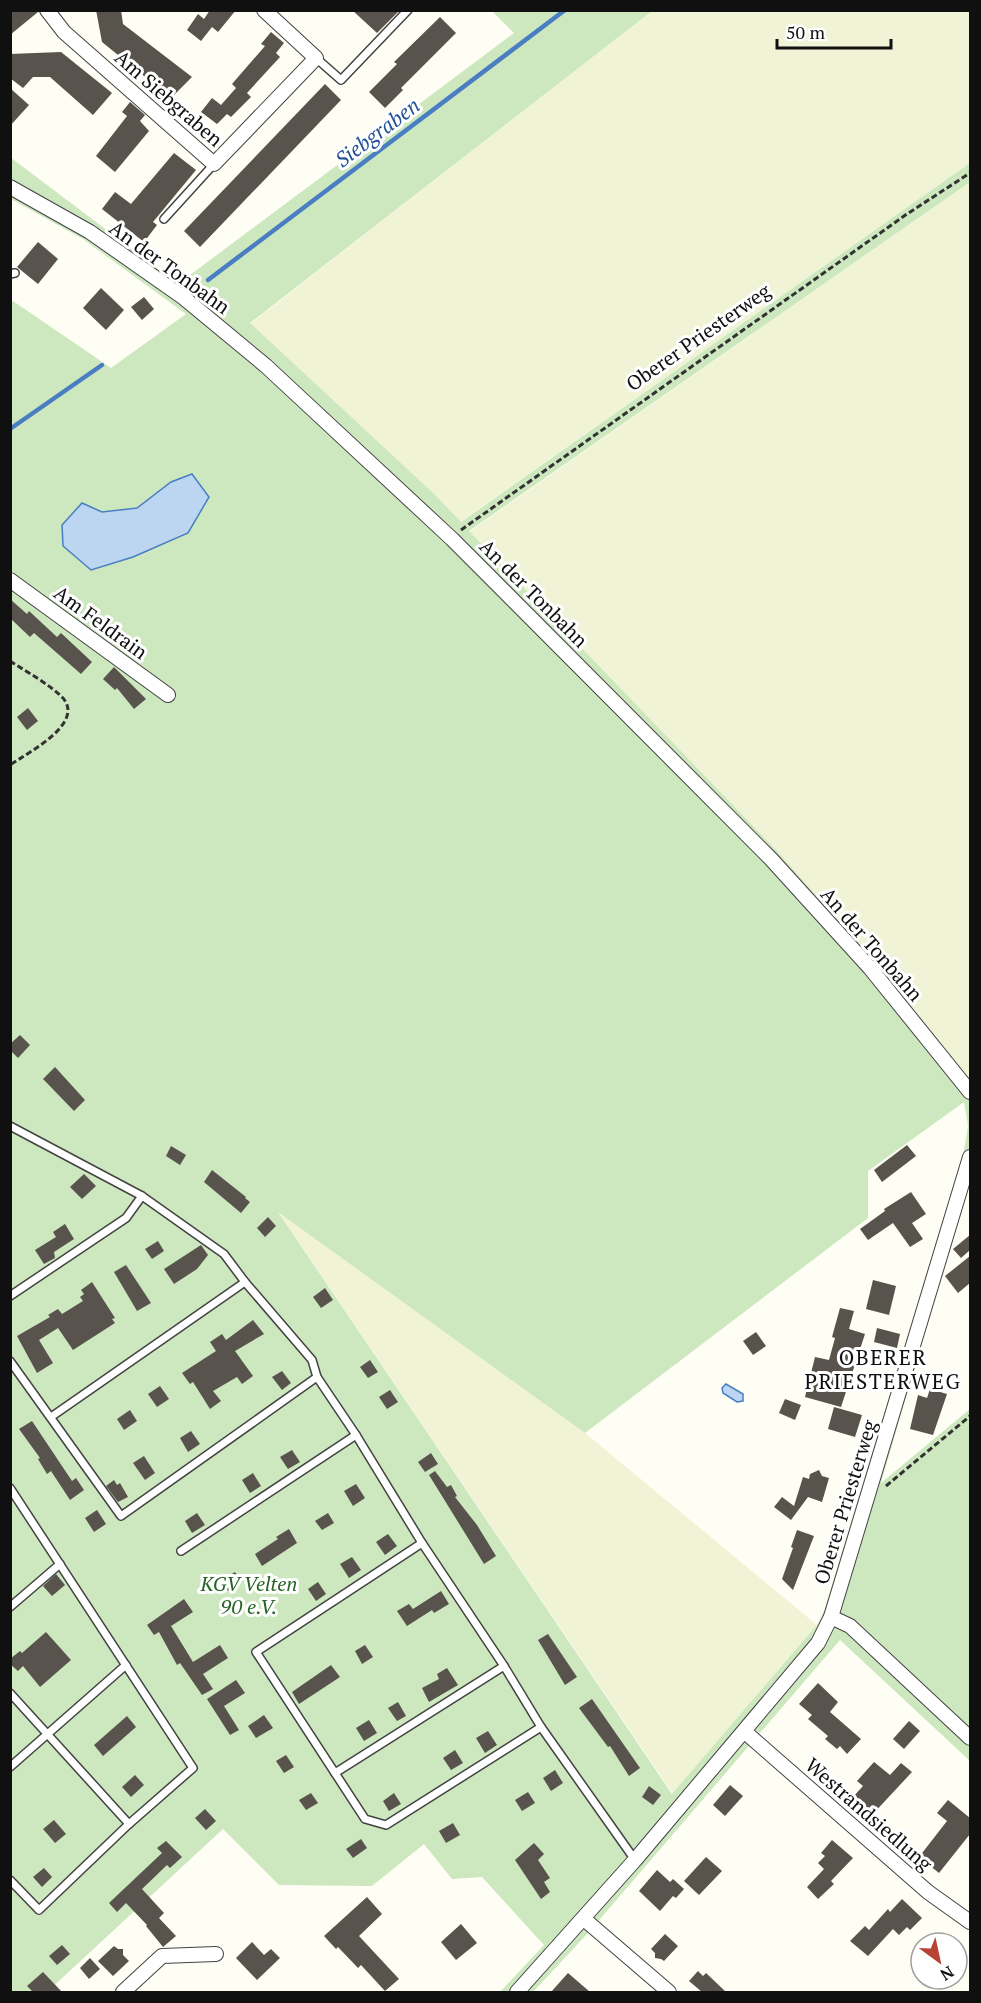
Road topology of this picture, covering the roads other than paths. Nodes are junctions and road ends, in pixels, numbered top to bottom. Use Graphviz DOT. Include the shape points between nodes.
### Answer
graph roads {
  1 [pos="47,10"];
  2 [pos="264,10"];
  3 [pos="408,10"];
  4 [pos="316,58"];
  5 [pos="214,164"];
  6 [pos="10,187"];
  7 [pos="164,219"];
  8 [pos="10,580"];
  9 [pos="168,695"];
  10 [pos="970,1092"];
  11 [pos="10,1126"];
  12 [pos="970,1157"];
  13 [pos="142,1196"];
  14 [pos="245,1282"];
  15 [pos="10,1296"];
  16 [pos="10,1361"];
  17 [pos="317,1377"];
  18 [pos="51,1417"];
  19 [pos="356,1435"];
  20 [pos="10,1488"];
  21 [pos="422,1544"];
  22 [pos="181,1551"];
  23 [pos="60,1564"];
  24 [pos="10,1607"];
  25 [pos="831,1617"];
  26 [pos="126,1665"];
  27 [pos="504,1666"];
  28 [pos="10,1693"];
  29 [pos="541,1727"];
  30 [pos="745,1732"];
  31 [pos="47,1735"];
  32 [pos="970,1738"];
  33 [pos="10,1767"];
  34 [pos="335,1773"];
  35 [pos="129,1824"];
  36 [pos="635,1860"];
  37 [pos="10,1880"];
  38 [pos="584,1919"];
  39 [pos="970,1922"];
  40 [pos="216,1954"];
  41 [pos="123,1992"];
  42 [pos="517,1992"];
  43 [pos="669,1992"];
  1 -- 5 [label="street, Am Siebgraben" via="64,32"];
  2 -- 4 [label="street"];
  3 -- 4 [label="lane" via="341,80"];
  4 -- 5 [label="street, Am Siebgraben"];
  5 -- 7 [label="lane"];
  6 -- 10 [label="street, An der Tonbahn" via="90,232 184,298 266,366 452,538 771,859 870,968"];
  8 -- 9 [label="street, Am Feldrain"];
  11 -- 13 [label="lane"];
  12 -- 25 [label="street, Oberer Priesterweg"];
  13 -- 14 [label="lane" via="224,1254"];
  13 -- 15 [label="lane" via="126,1218"];
  14 -- 17 [label="lane" via="312,1360"];
  14 -- 18 [label="lane"];
  16 -- 18 [label="lane"];
  17 -- 18 [label="lane" via="120,1516"];
  17 -- 19 [label="lane"];
  19 -- 21 [label="lane"];
  19 -- 22 [label="lane"];
  20 -- 23 [label="lane"];
  21 -- 27 [label="lane"];
  21 -- 34 [label="lane" via="256,1652"];
  23 -- 24 [label="lane"];
  23 -- 26 [label="lane"];
  25 -- 30 [label="street" via="818,1643"];
  25 -- 32 [label="street" via="850,1626"];
  26 -- 31 [label="lane"];
  26 -- 35 [label="lane" via="192,1768"];
  27 -- 29 [label="lane"];
  27 -- 34 [label="lane"];
  28 -- 31 [label="lane"];
  29 -- 34 [label="lane" via="386,1825 365,1820"];
  29 -- 36 [label="lane"];
  30 -- 36 [label="street"];
  30 -- 39 [label="street, Westrandsiedlung" via="928,1892"];
  31 -- 33 [label="lane"];
  31 -- 35 [label="lane"];
  35 -- 37 [label="lane" via="39,1910"];
  36 -- 38 [label="street"];
  38 -- 42 [label="street"];
  38 -- 43 [label="street"];
  40 -- 41 [label="street" via="162,1956"];
}
